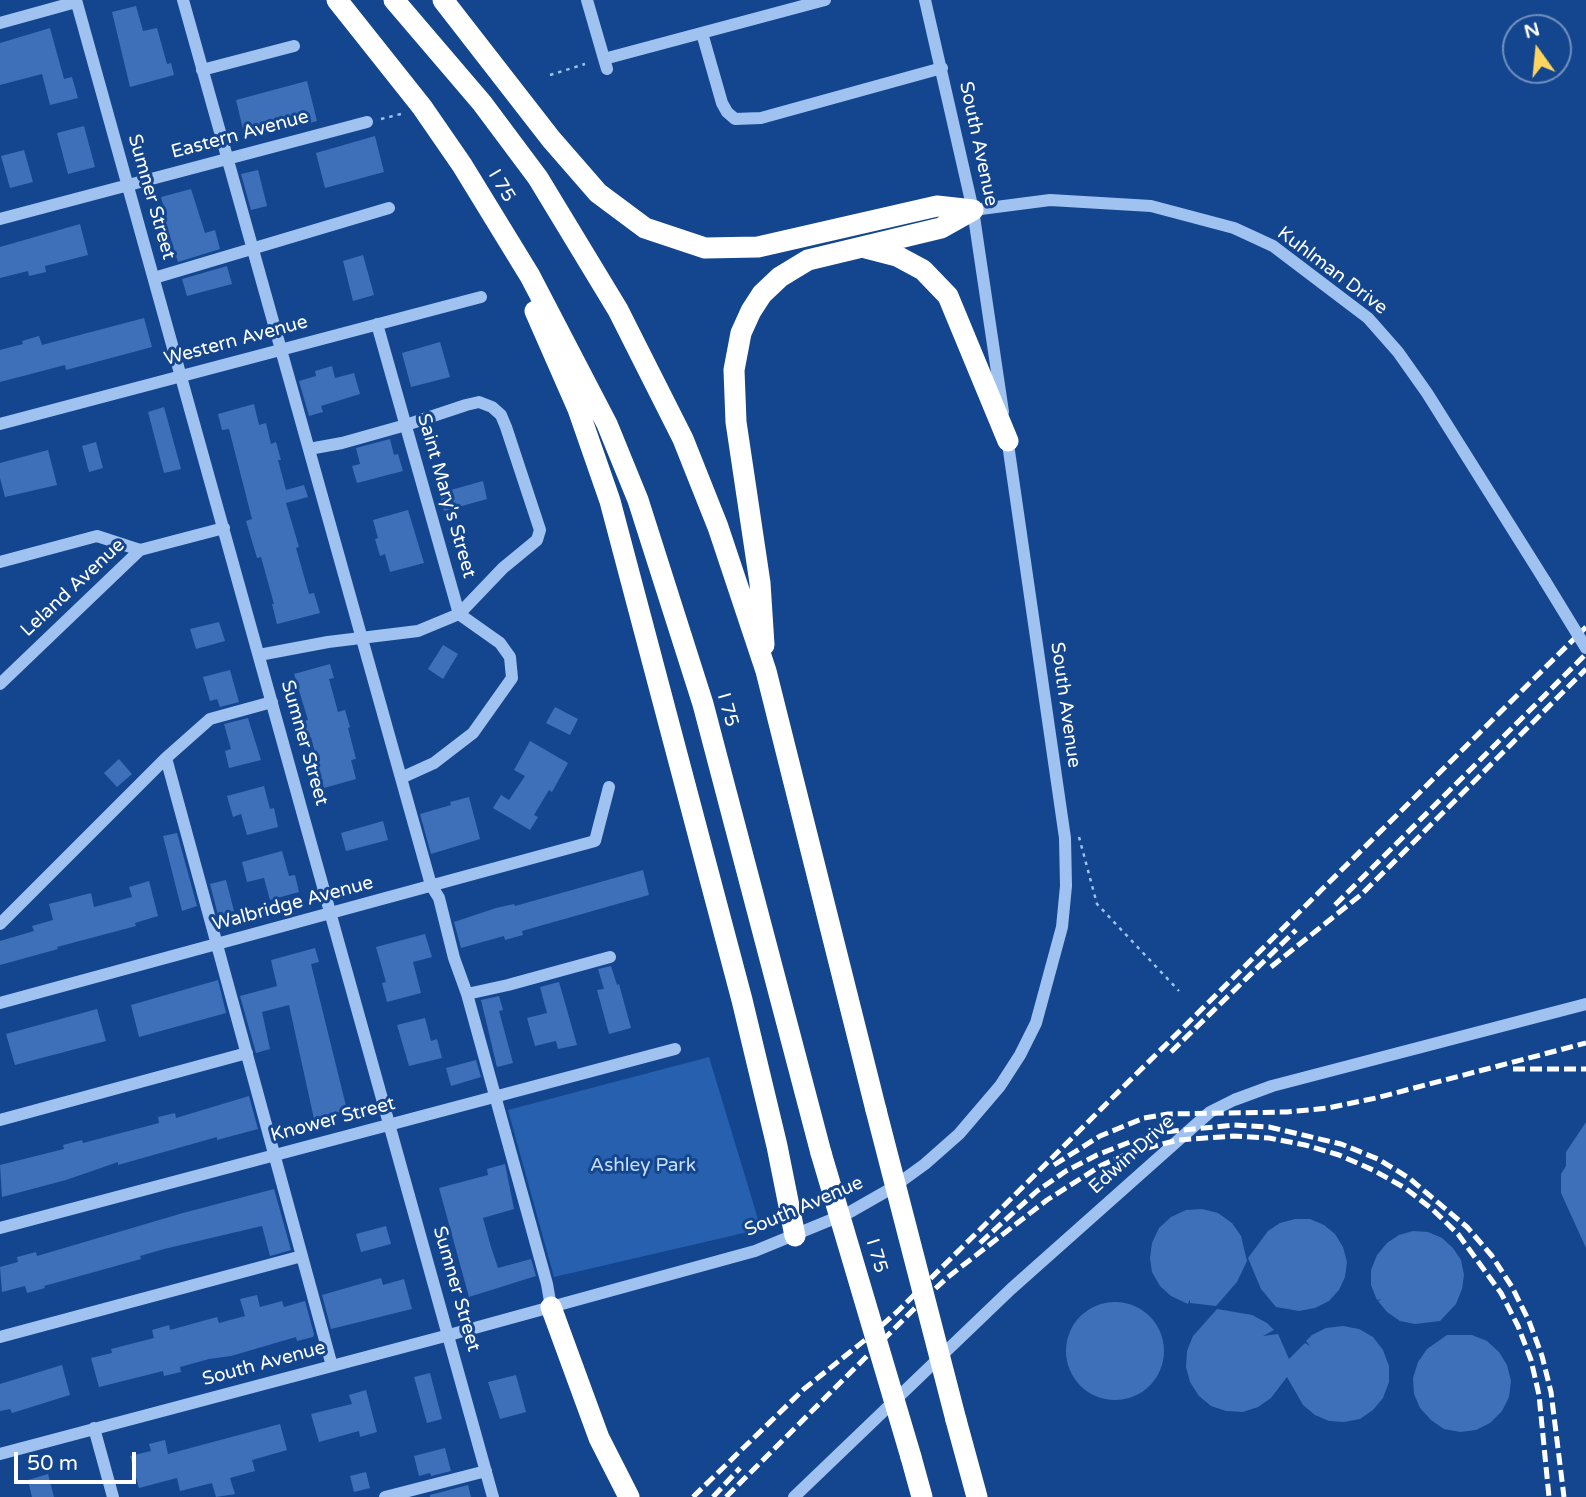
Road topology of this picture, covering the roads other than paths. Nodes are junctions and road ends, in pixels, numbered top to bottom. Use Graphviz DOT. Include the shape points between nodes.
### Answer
graph roads {
  1 [pos="183,0"];
  2 [pos="394,0"];
  3 [pos="443,0"];
  4 [pos="587,0"];
  5 [pos="825,0"];
  6 [pos="925,0"];
  7 [pos="76,1"];
  8 [pos="337,1"];
  9 [pos="0,23"];
  10 [pos="702,33"];
  11 [pos="294,46"];
  12 [pos="942,68"];
  13 [pos="202,70"];
  14 [pos="367,122"];
  15 [pos="227,159"];
  16 [pos="462,165"];
  17 [pos="127,185"];
  18 [pos="390,208"];
  19 [pos="973,210"];
  20 [pos="0,219"];
  21 [pos="860,246"];
  22 [pos="252,249"];
  23 [pos="153,278"];
  24 [pos="481,297"];
  25 [pos="377,324"];
  26 [pos="281,349"];
  27 [pos="181,375"];
  28 [pos="0,424"];
  29 [pos="406,425"];
  30 [pos="1008,441"];
  31 [pos="309,449"];
  32 [pos="224,528"];
  33 [pos="140,550"];
  34 [pos="0,562"];
  35 [pos="459,614"];
  36 [pos="361,638"];
  37 [pos="1586,648"];
  38 [pos="259,655"];
  39 [pos="766,671"];
  40 [pos="0,684"];
  41 [pos="272,702"];
  42 [pos="166,758"];
  43 [pos="401,778"];
  44 [pos="609,787"];
  45 [pos="431,885"];
  46 [pos="331,914"];
  47 [pos="0,924"];
  48 [pos="217,944"];
  49 [pos="610,957"];
  50 [pos="467,994"];
  51 [pos="0,1003"];
  52 [pos="1586,1004"];
  53 [pos="675,1049"];
  54 [pos="247,1053"];
  55 [pos="496,1097"];
  56 [pos="0,1120"];
  57 [pos="389,1125"];
  58 [pos="275,1155"];
  59 [pos="0,1228"];
  60 [pos="795,1236"];
  61 [pos="302,1256"];
  62 [pos="551,1307"];
  63 [pos="449,1335"];
  64 [pos="0,1337"];
  65 [pos="332,1366"];
  66 [pos="94,1428"];
  67 [pos="0,1454"];
  68 [pos="486,1471"];
  69 [pos="113,1497"];
  70 [pos="385,1497"];
  71 [pos="493,1497"];
  72 [pos="629,1497"];
  73 [pos="794,1497"];
  74 [pos="922,1497"];
  75 [pos="977,1497"];
  1 -- 13 [label="street"];
  2 -- 39 [label="highway, I 75" via="482,103 538,178 618,310 683,439"];
  3 -- 19 [label="highway" via="598,193 645,228 705,248 758,247 937,206"];
  4 -- 10 [label="street" via="605,64"];
  5 -- 10 [label="street"];
  6 -- 12 [label="street, South Avenue"];
  7 -- 9 [label="street"];
  7 -- 17 [label="street, Sumner Street"];
  8 -- 16 [label="highway, I 75 / I 75"];
  10 -- 12 [label="street" via="722,103 735,119 761,118"];
  11 -- 13 [label="street"];
  12 -- 19 [label="street, South Avenue"];
  13 -- 15 [label="street"];
  14 -- 15 [label="street, Eastern Avenue"];
  15 -- 17 [label="street, Eastern Avenue"];
  15 -- 22 [label="street"];
  16 -- 60 [label="highway" via="551,346 610,501 742,1000"];
  16 -- 74 [label="highway, I 75 / I 75, bridge" via="566,340 638,500 703,704 821,1153"];
  17 -- 20 [label="street, Eastern Avenue"];
  17 -- 23 [label="street, Sumner Street"];
  18 -- 22 [label="street"];
  19 -- 21 [label="highway" via="941,228"];
  19 -- 30 [label="street, South Avenue"];
  19 -- 37 [label="street, Kuhlman Drive, bridge" via="1050,200 1151,206 1234,228 1273,246 1368,318 1398,352"];
  21 -- 30 [label="highway" via="897,256 923,270 948,296"];
  21 -- 39 [label="highway" via="807,260 780,277 762,294 741,333 734,370 736,422 760,583"];
  22 -- 23 [label="street"];
  22 -- 26 [label="street"];
  23 -- 27 [label="street, Sumner Street"];
  24 -- 25 [label="street, Western Avenue"];
  25 -- 26 [label="street, Western Avenue"];
  25 -- 29 [label="street, Saint Mary's Street"];
  26 -- 27 [label="street, Western Avenue"];
  26 -- 31 [label="street"];
  27 -- 28 [label="street, Western Avenue"];
  27 -- 32 [label="street, Sumner Street"];
  29 -- 31 [label="street"];
  29 -- 35 [label="street, Saint Mary's Street"];
  29 -- 35 [label="street" via="479,402 492,407 506,427 540,530 537,540"];
  30 -- 60 [label="street, South Avenue" via="1065,838 1062,927 1036,1023 1000,1086 959,1134 892,1188"];
  31 -- 36 [label="street"];
  32 -- 33 [label="street, Leland Avenue"];
  32 -- 38 [label="street, Sumner Street"];
  33 -- 34 [label="street" via="97,536"];
  33 -- 40 [label="street, Leland Avenue"];
  35 -- 36 [label="street" via="418,631"];
  35 -- 43 [label="street" via="500,643 510,657 512,678 473,733 434,763"];
  36 -- 38 [label="street"];
  36 -- 43 [label="street"];
  38 -- 41 [label="street, Sumner Street"];
  39 -- 75 [label="highway, I 75, bridge"];
  41 -- 42 [label="street" via="210,719"];
  41 -- 46 [label="street, Sumner Street"];
  42 -- 47 [label="street"];
  42 -- 48 [label="street"];
  43 -- 45 [label="street"];
  44 -- 45 [label="street, Walbridge Avenue" via="596,841"];
  45 -- 46 [label="street, Walbridge Avenue"];
  45 -- 50 [label="street" via="439,898"];
  46 -- 48 [label="street, Walbridge Avenue"];
  46 -- 57 [label="street, Sumner Street"];
  48 -- 51 [label="street, Walbridge Avenue"];
  48 -- 54 [label="street"];
  49 -- 50 [label="street"];
  50 -- 55 [label="street"];
  52 -- 73 [label="street, Edwin Drive" via="1272,1086 1210,1112 1011,1289"];
  53 -- 55 [label="street, Knower Street"];
  54 -- 56 [label="street"];
  54 -- 58 [label="street"];
  55 -- 57 [label="street, Knower Street"];
  55 -- 62 [label="street"];
  57 -- 58 [label="street, Knower Street"];
  57 -- 63 [label="street, Sumner Street"];
  58 -- 59 [label="street, Knower Street"];
  58 -- 61 [label="street"];
  60 -- 62 [label="street, South Avenue"];
  61 -- 64 [label="street"];
  61 -- 65 [label="street"];
  62 -- 63 [label="street, South Avenue"];
  62 -- 72 [label="highway" via="599,1438"];
  63 -- 65 [label="street, South Avenue"];
  63 -- 68 [label="street, Sumner Street"];
  65 -- 66 [label="street, South Avenue"];
  66 -- 67 [label="street, South Avenue"];
  66 -- 69 [label="street"];
  68 -- 70 [label="street"];
  68 -- 71 [label="street, Sumner Street"];
}
